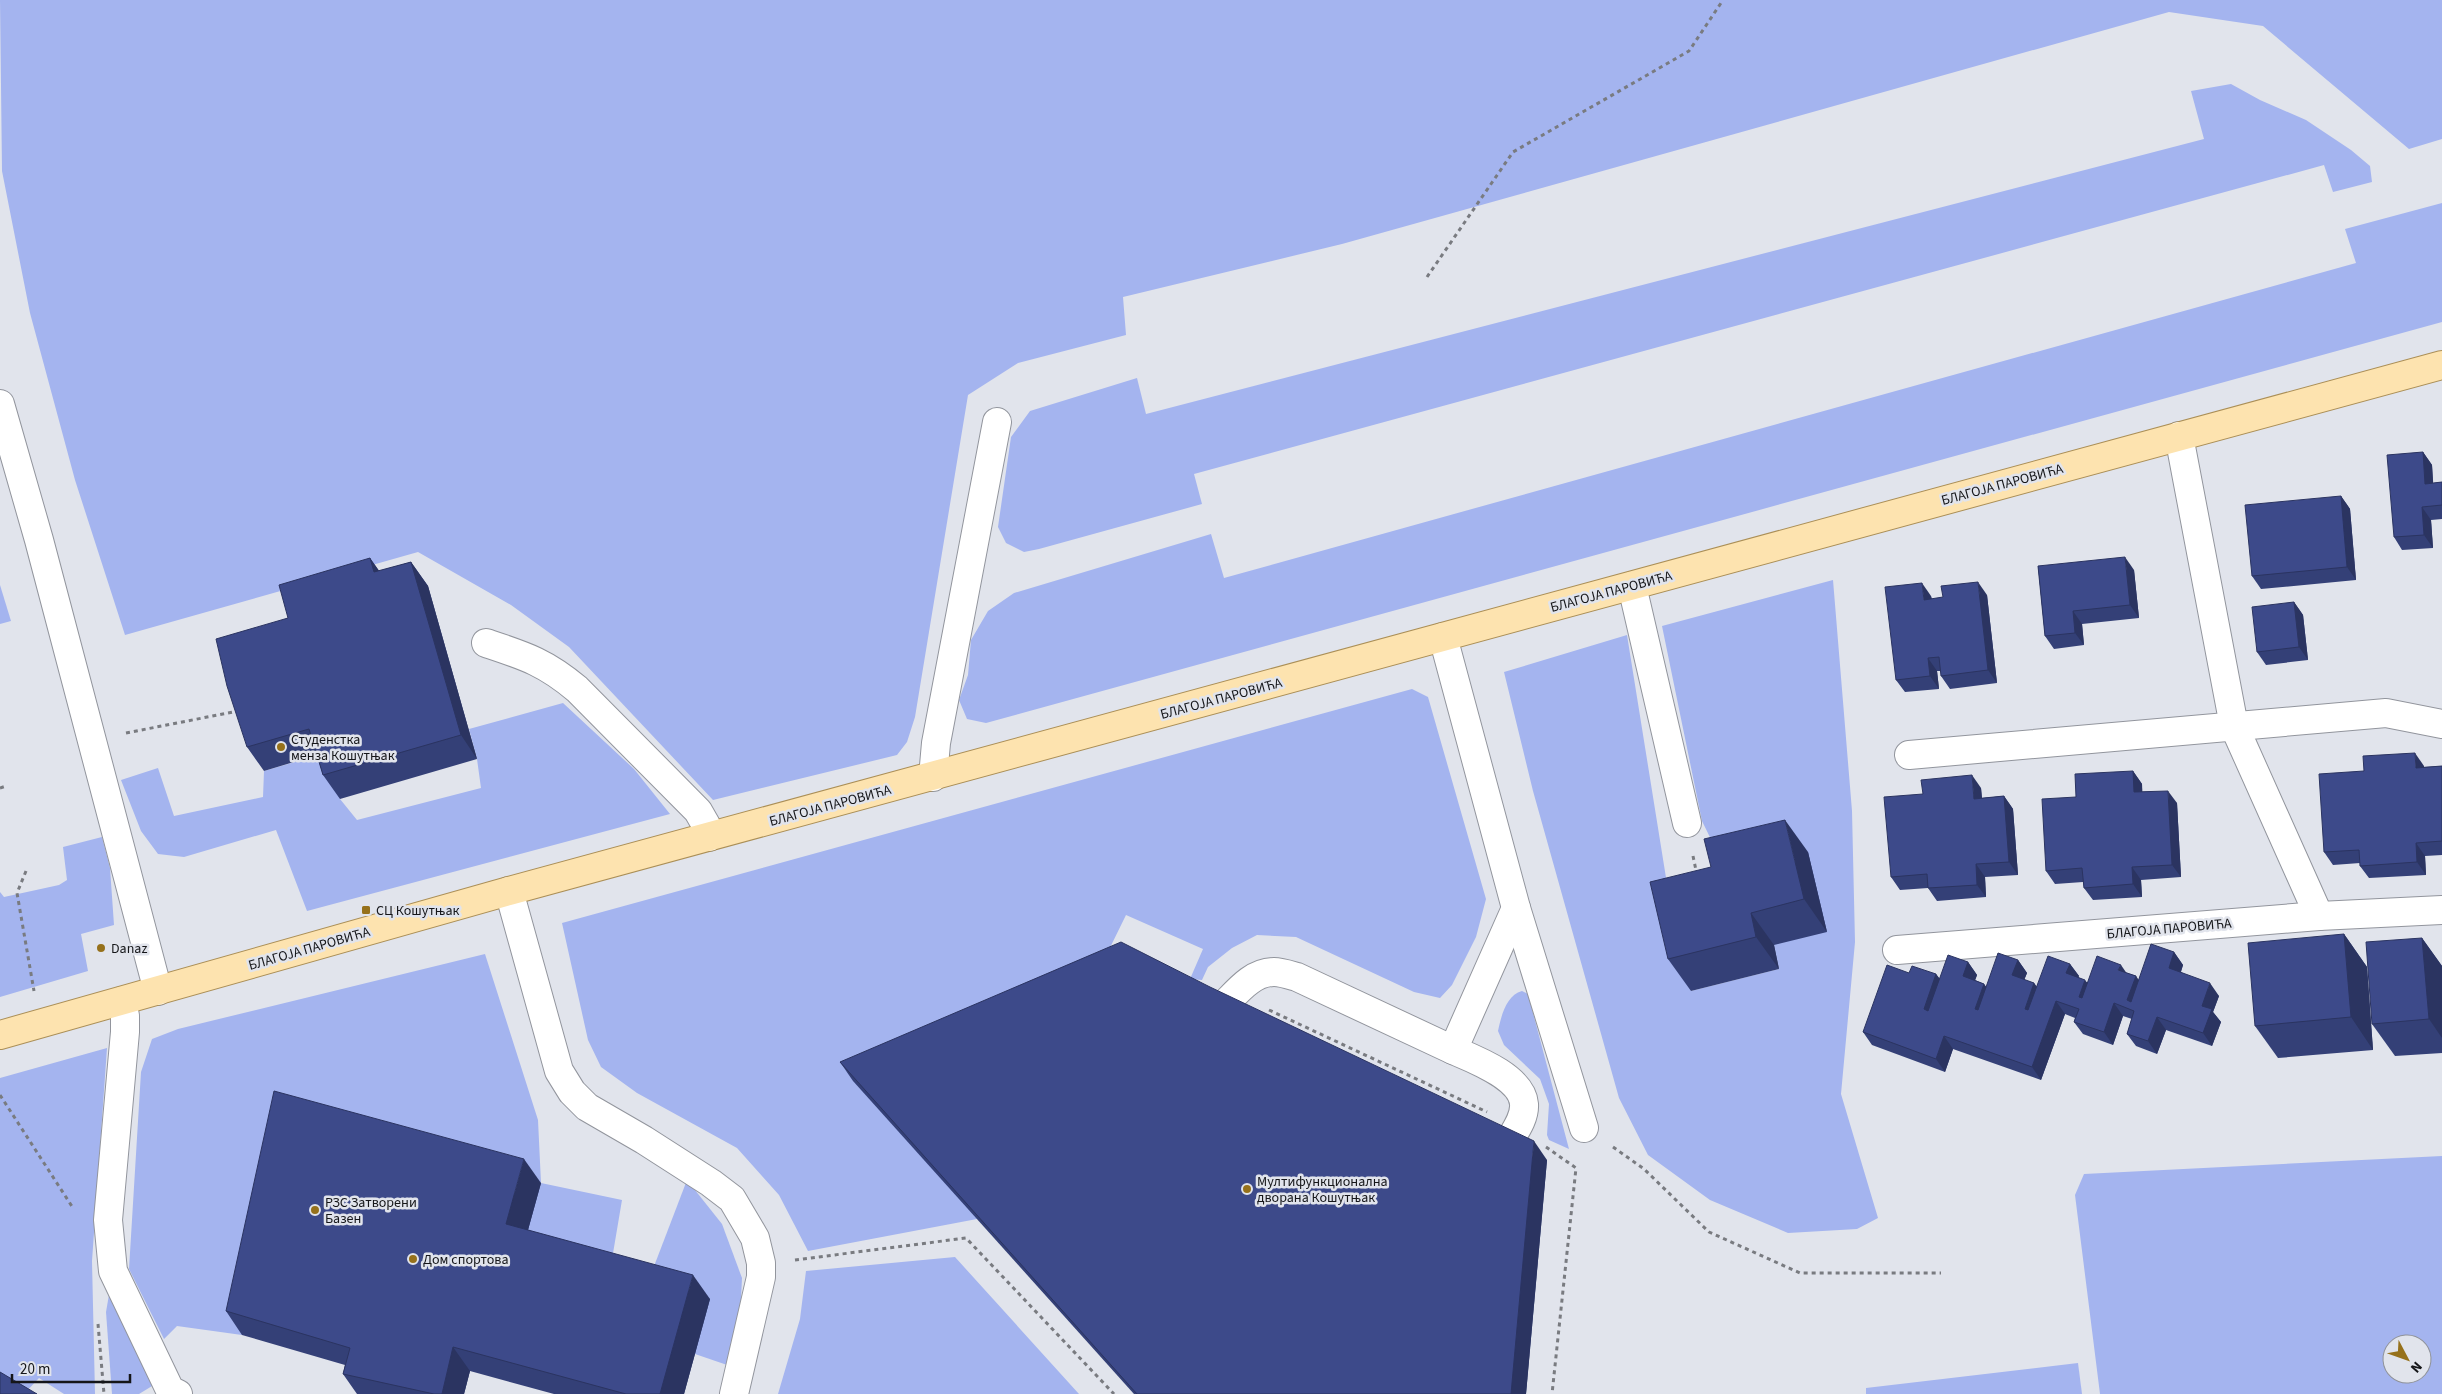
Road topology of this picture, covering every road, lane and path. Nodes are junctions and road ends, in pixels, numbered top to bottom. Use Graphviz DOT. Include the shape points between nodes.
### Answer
graph roads {
  1 [pos="1721,0"];
  2 [pos="1427,277"];
  3 [pos="2442,365"];
  4 [pos="0,404"];
  5 [pos="997,422"];
  6 [pos="2179,436"];
  7 [pos="1632,586"];
  8 [pos="1443,638"];
  9 [pos="486,643"];
  10 [pos="244,710"];
  11 [pos="2442,724"];
  12 [pos="2234,726"];
  13 [pos="148,728"];
  14 [pos="1909,755"];
  15 [pos="933,777"];
  16 [pos="6,786"];
  17 [pos="0,788"];
  18 [pos="1687,823"];
  19 [pos="709,837"];
  20 [pos="26,871"];
  21 [pos="1698,879"];
  22 [pos="509,891"];
  23 [pos="1516,908"];
  24 [pos="2442,910"];
  25 [pos="2319,916"];
  26 [pos="1897,950"];
  27 [pos="158,991"];
  28 [pos="1229,1000"];
  29 [pos="36,1001"];
  30 [pos="122,1002"];
  31 [pos="0,1035"];
  32 [pos="1453,1050"];
  33 [pos="0,1095"];
  34 [pos="1584,1128"];
  35 [pos="1513,1135"];
  36 [pos="75,1212"];
  37 [pos="791,1261"];
  38 [pos="1941,1273"];
  39 [pos="170,1393"];
  40 [pos="734,1394"];
  41 [pos="1114,1394"];
  42 [pos="1552,1394"];
  1 -- 2 [label="path" via="1688,51 1513,152"];
  3 -- 6 [label="main road, БЛАГОЈА ПАРОВИЋА"];
  4 -- 27 [label="street"];
  5 -- 15 [label="street" via="936,743"];
  6 -- 7 [label="main road, БЛАГОЈА ПАРОВИЋА"];
  6 -- 12 [label="street"];
  7 -- 8 [label="main road, БЛАГОЈА ПАРОВИЋА"];
  7 -- 18 [label="street"];
  8 -- 15 [label="main road, БЛАГОЈА ПАРОВИЋА"];
  8 -- 23 [label="street"];
  9 -- 19 [label="street" via="556,671 577,689 698,811"];
  10 -- 13 [label="path"];
  11 -- 12 [label="street" via="2386,713"];
  12 -- 14 [label="street"];
  12 -- 25 [label="street"];
  15 -- 19 [label="main road, БЛАГОЈА ПАРОВИЋА"];
  16 -- 17 [label="path"];
  18 -- 21 [label="path"];
  19 -- 22 [label="main road, БЛАГОЈА ПАРОВИЋА"];
  20 -- 29 [label="path" via="17,893"];
  22 -- 27 [label="main road, БЛАГОЈА ПАРОВИЋА"];
  22 -- 40 [label="street" via="559,1071 572,1092 587,1107 644,1140 732,1199 755,1238 761,1277"];
  23 -- 32 [label="street"];
  23 -- 34 [label="street"];
  24 -- 25 [label="street, БЛАГОЈА ПАРОВИЋА"];
  25 -- 26 [label="street, БЛАГОЈА ПАРОВИЋА"];
  27 -- 30 [label="main road, БЛАГОЈА ПАРОВИЋА"];
  28 -- 32 [label="street" via="1238,988 1273,972 1297,977"];
  28 -- 35 [label="path"];
  30 -- 31 [label="main road, БЛАГОЈА ПАРОВИЋА"];
  30 -- 39 [label="street" via="125,1032 108,1220 113,1271"];
  32 -- 35 [label="street" via="1493,1067 1515,1086 1524,1102 1522,1117"];
  33 -- 36 [label="path"];
  34 -- 38 [label="path" via="1644,1169 1709,1232 1800,1273"];
  35 -- 42 [label="path" via="1576,1168"];
  37 -- 41 [label="path" via="966,1238"];
}
